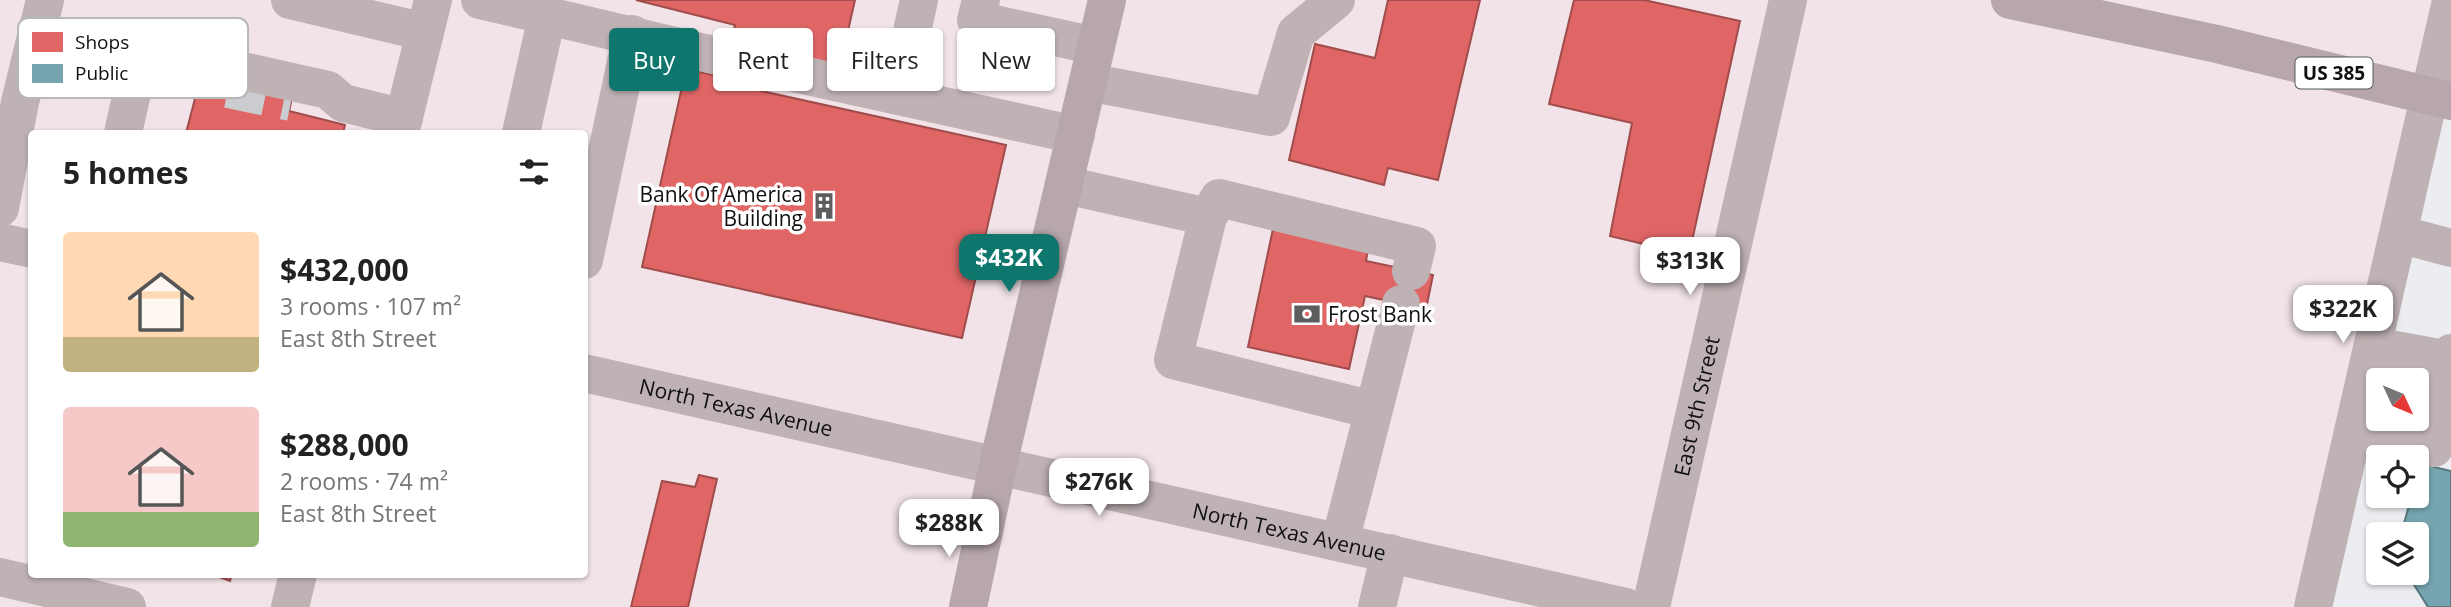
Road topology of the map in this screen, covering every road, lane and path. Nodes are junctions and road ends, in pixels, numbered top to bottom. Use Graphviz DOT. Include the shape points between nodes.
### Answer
graph roads {
  1 [pos="45,0"];
  2 [pos="290,0"];
  3 [pos="480,0"];
  4 [pos="919,0"];
  5 [pos="981,0"];
  6 [pos="1107,0"];
  7 [pos="1336,0"];
  8 [pos="1788,0"];
  9 [pos="2010,0"];
  10 [pos="2451,1"];
  11 [pos="2127,12"];
  12 [pos="429,16"];
  13 [pos="547,16"];
  14 [pos="39,18"];
  15 [pos="913,28"];
  16 [pos="609,29"];
  17 [pos="1096,46"];
  18 [pos="248,72"];
  19 [pos="18,76"];
  20 [pos="813,77"];
  21 [pos="1088,82"];
  22 [pos="620,91"];
  23 [pos="131,98"];
  24 [pos="10,99"];
  25 [pos="2441,99"];
  26 [pos="291,102"];
  27 [pos="343,103"];
  28 [pos="402,126"];
  29 [pos="124,130"];
  30 [pos="522,130"];
  31 [pos="1076,135"];
  32 [pos="1065,185"];
  33 [pos="0,208"];
  34 [pos="1208,217"];
  35 [pos="2399,234"];
  36 [pos="588,241"];
  37 [pos="0,242"];
  38 [pos="28,248"];
  39 [pos="2451,248"];
  40 [pos="2373,346"];
  41 [pos="2450,357"];
  42 [pos="588,374"];
  43 [pos="1373,410"];
  44 [pos="2353,432"];
  45 [pos="2443,449"];
  46 [pos="999,465"];
  47 [pos="1340,542"];
  48 [pos="1390,553"];
  49 [pos="0,577"];
  50 [pos="297,578"];
  51 [pos="127,607"];
  52 [pos="290,607"];
  53 [pos="968,607"];
  54 [pos="1377,607"];
  55 [pos="1626,607"];
  56 [pos="1650,607"];
  57 [pos="2313,607"];
  1 -- 14 [label="street"];
  2 -- 12 [label="street"];
  3 -- 13 [label="street"];
  4 -- 15 [label="street"];
  5 -- 17 [label="street" via="976,20"];
  6 -- 17 [label="main road"];
  7 -- 21 [label="street" via="1296,33 1270,117"];
  8 -- 56 [label="street, East 9th Street"];
  9 -- 11 [label="main road, US 385"];
  10 -- 25 [label="street"];
  11 -- 25 [label="main road, US 385" via="2217,44"];
  12 -- 28 [label="street"];
  13 -- 16 [label="street"];
  13 -- 30 [label="street"];
  17 -- 21 [label="main road"];
  18 -- 27 [label="street" via="328,90"];
  19 -- 24 [label="street"];
  20 -- 31 [label="street"];
  21 -- 31 [label="main road"];
  22 -- 36 [label="street"];
  23 -- 29 [label="street"];
  24 -- 33 [label="street"];
  25 -- 35 [label="street"];
  26 -- 27 [label="street" via="320,108"];
  27 -- 28 [label="street"];
  31 -- 32 [label="main road"];
  32 -- 34 [label="street"];
  32 -- 46 [label="main road"];
  34 -- 43 [label="street" via="1173,360"];
  34 -- 43 [label="street" via="1219,198 1418,246"];
  35 -- 39 [label="street"];
  35 -- 40 [label="street"];
  37 -- 38 [label="street"];
  40 -- 41 [label="street"];
  40 -- 44 [label="street"];
  41 -- 45 [label="street"];
  42 -- 46 [label="street, North Texas Avenue"];
  43 -- 47 [label="street"];
  44 -- 45 [label="street"];
  44 -- 57 [label="street"];
  46 -- 47 [label="street, North Texas Avenue"];
  46 -- 53 [label="main road"];
  47 -- 48 [label="street, North Texas Avenue"];
  48 -- 54 [label="street"];
  48 -- 55 [label="street, North Texas Avenue"];
  49 -- 51 [label="street"];
  50 -- 52 [label="street"];
}
